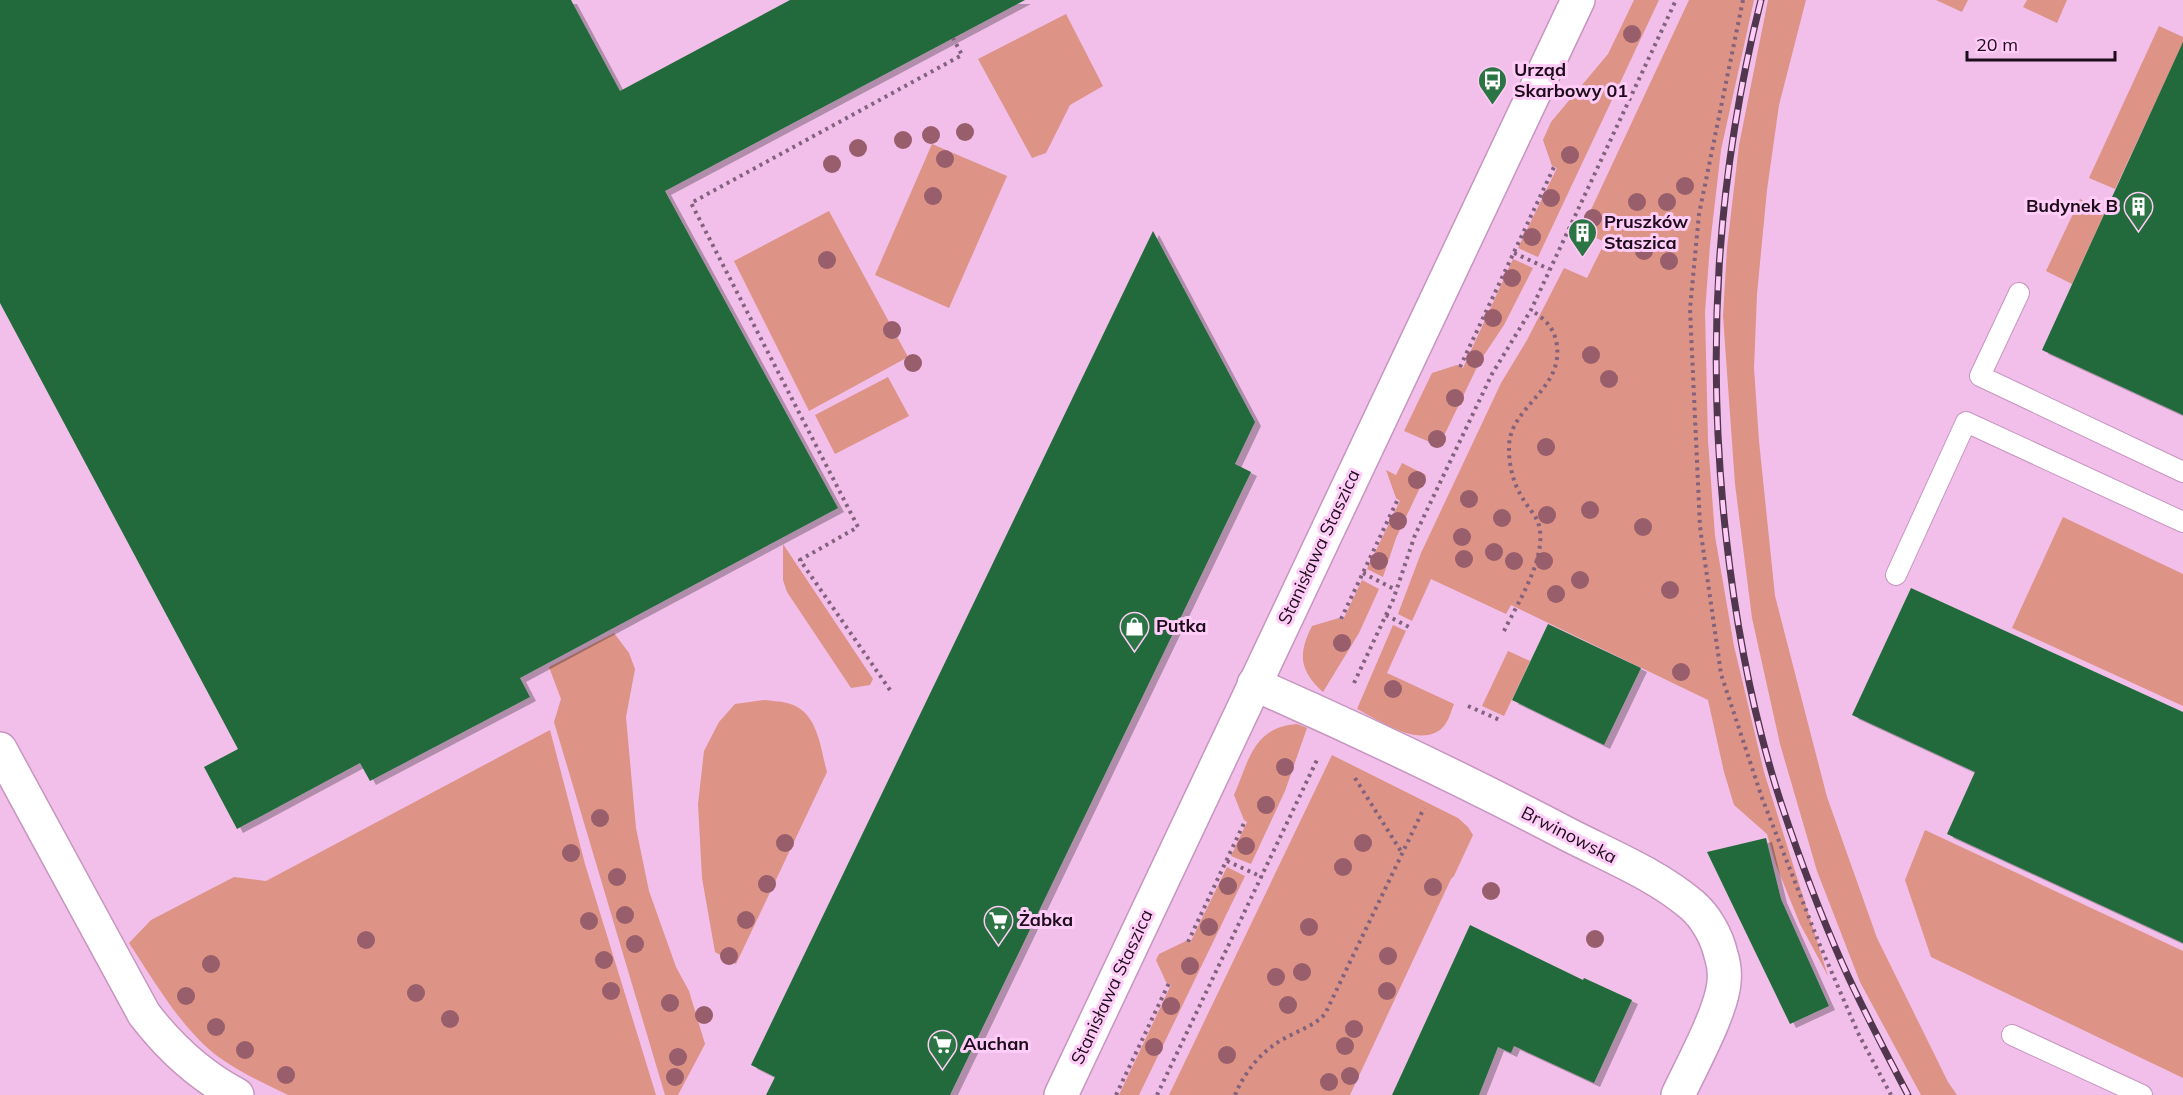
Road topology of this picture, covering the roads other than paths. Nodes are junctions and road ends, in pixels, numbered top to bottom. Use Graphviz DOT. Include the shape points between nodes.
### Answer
graph roads {
  1 [pos="1578,0"];
  2 [pos="2019,293"];
  3 [pos="2183,472"];
  4 [pos="2183,522"];
  5 [pos="1896,575"];
  6 [pos="1254,684"];
  7 [pos="0,749"];
  8 [pos="2012,1035"];
  9 [pos="237,1095"];
  10 [pos="1062,1095"];
  11 [pos="1678,1095"];
  12 [pos="2142,1095"];
  1 -- 6 [label="street, Stanisława Staszica"];
  2 -- 3 [label="lane" via="1980,376"];
  4 -- 5 [label="lane" via="1966,422"];
  6 -- 10 [label="street, Stanisława Staszica"];
  6 -- 11 [label="street, Brwinowska" via="1336,719 1541,821 1652,878 1693,905 1721,952 1724,983 1716,1011"];
  7 -- 9 [label="street" via="144,1014 162,1039 210,1081"];
  8 -- 12 [label="lane"];
}
